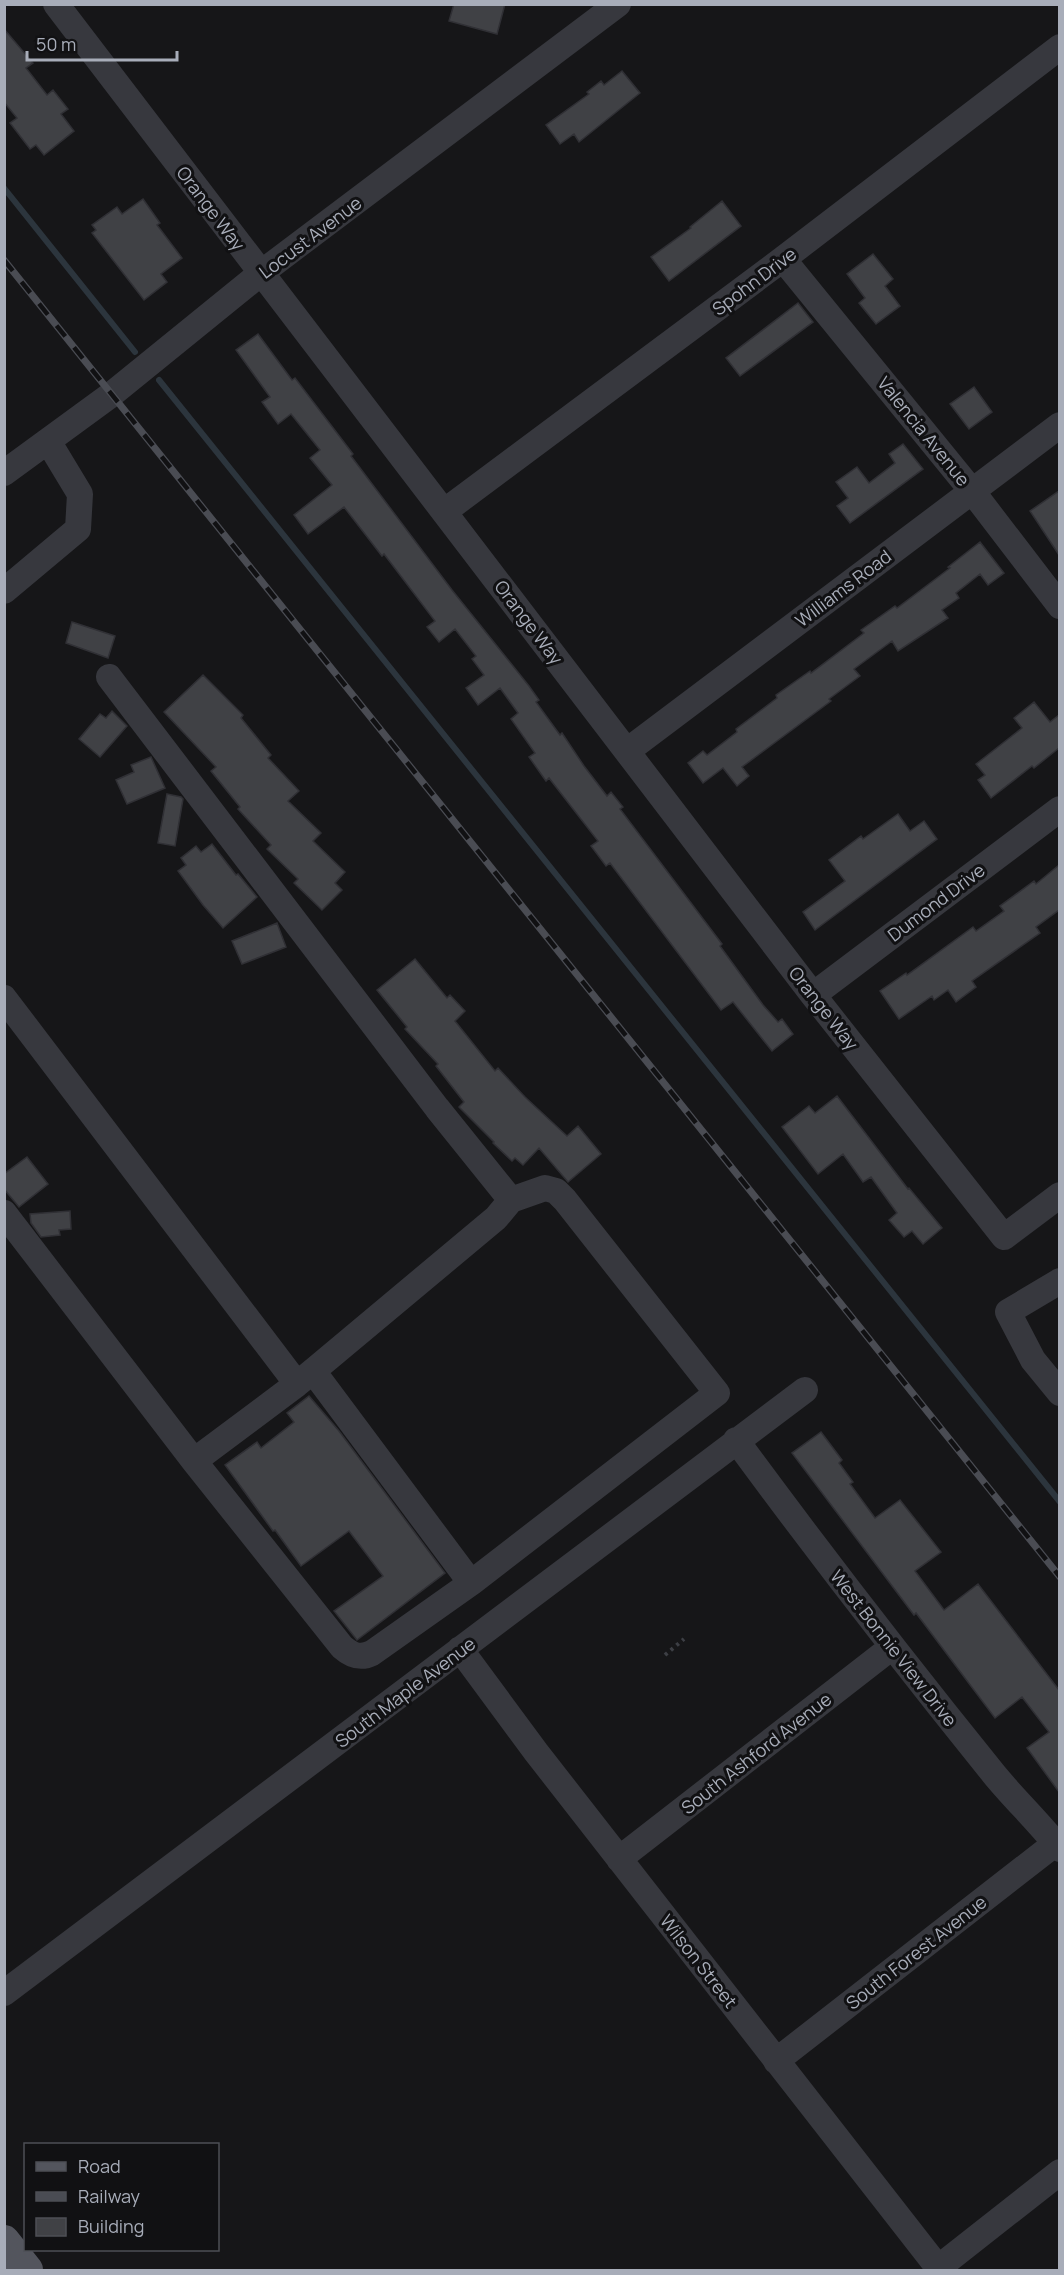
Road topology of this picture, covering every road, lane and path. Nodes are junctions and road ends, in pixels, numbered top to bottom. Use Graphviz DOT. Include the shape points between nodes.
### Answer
graph roads {
  1 [pos="56,4"];
  2 [pos="618,4"];
  3 [pos="1059,47"];
  4 [pos="783,259"];
  5 [pos="261,273"];
  6 [pos="1059,425"];
  7 [pos="48,441"];
  8 [pos="4,473"];
  9 [pos="972,491"];
  10 [pos="445,511"];
  11 [pos="4,591"];
  12 [pos="1059,606"];
  13 [pos="110,677"];
  14 [pos="627,751"];
  15 [pos="1059,809"];
  16 [pos="813,995"];
  17 [pos="4,999"];
  18 [pos="1059,1195"];
  19 [pos="511,1200"];
  20 [pos="4,1213"];
  21 [pos="1059,1281"];
  22 [pos="305,1377"];
  23 [pos="804,1390"];
  24 [pos="1059,1393"];
  25 [pos="736,1440"];
  26 [pos="194,1461"];
  27 [pos="471,1583"];
  28 [pos="684,1640"];
  29 [pos="892,1647"];
  30 [pos="460,1649"];
  31 [pos="665,1655"];
  32 [pos="1058,1846"];
  33 [pos="619,1859"];
  34 [pos="4,1993"];
  35 [pos="776,2061"];
  36 [pos="1059,2172"];
  37 [pos="4,2241"];
  38 [pos="939,2269"];
  39 [pos="27,2271"];
  1 -- 5 [label="street, Orange Way"];
  2 -- 5 [label="street, Locust Avenue"];
  3 -- 4 [label="street, Spohn Drive"];
  4 -- 9 [label="street, Valencia Avenue"];
  4 -- 10 [label="street, Spohn Drive"];
  5 -- 7 [label="street, Locust Avenue"];
  5 -- 10 [label="street, Orange Way"];
  6 -- 9 [label="street, Williams Road"];
  7 -- 8 [label="street, Locust Avenue"];
  7 -- 11 [label="street" via="80,494 78,529"];
  9 -- 12 [label="street, Valencia Avenue"];
  9 -- 14 [label="street, Williams Road"];
  10 -- 14 [label="street, Orange Way"];
  13 -- 19 [label="street"];
  14 -- 16 [label="street, Orange Way"];
  15 -- 16 [label="street, Dumond Drive"];
  16 -- 18 [label="street, Orange Way" via="1004,1238"];
  17 -- 22 [label="street"];
  19 -- 22 [label="street" via="496,1218"];
  19 -- 27 [label="street" via="545,1188 556,1191 717,1393"];
  20 -- 26 [label="street"];
  21 -- 24 [label="street" via="1008,1312 1033,1360"];
  22 -- 26 [label="street"];
  22 -- 27 [label="street"];
  23 -- 25 [label="street, South Maple Avenue"];
  25 -- 29 [label="street, West Bonnie View Drive"];
  25 -- 30 [label="street, South Maple Avenue"];
  26 -- 27 [label="street" via="350,1654 372,1653"];
  28 -- 31 [label="path"];
  29 -- 32 [label="street, West Bonnie View Drive" via="1003,1785"];
  29 -- 33 [label="street, South Ashford Avenue"];
  30 -- 33 [label="street, Wilson Street"];
  30 -- 34 [label="street, South Maple Avenue"];
  32 -- 35 [label="street, South Forest Avenue"];
  33 -- 35 [label="street, Wilson Street"];
  35 -- 38 [label="street, Wilson Street"];
  36 -- 38 [label="street"];
  37 -- 39 [label="main road"];
}
